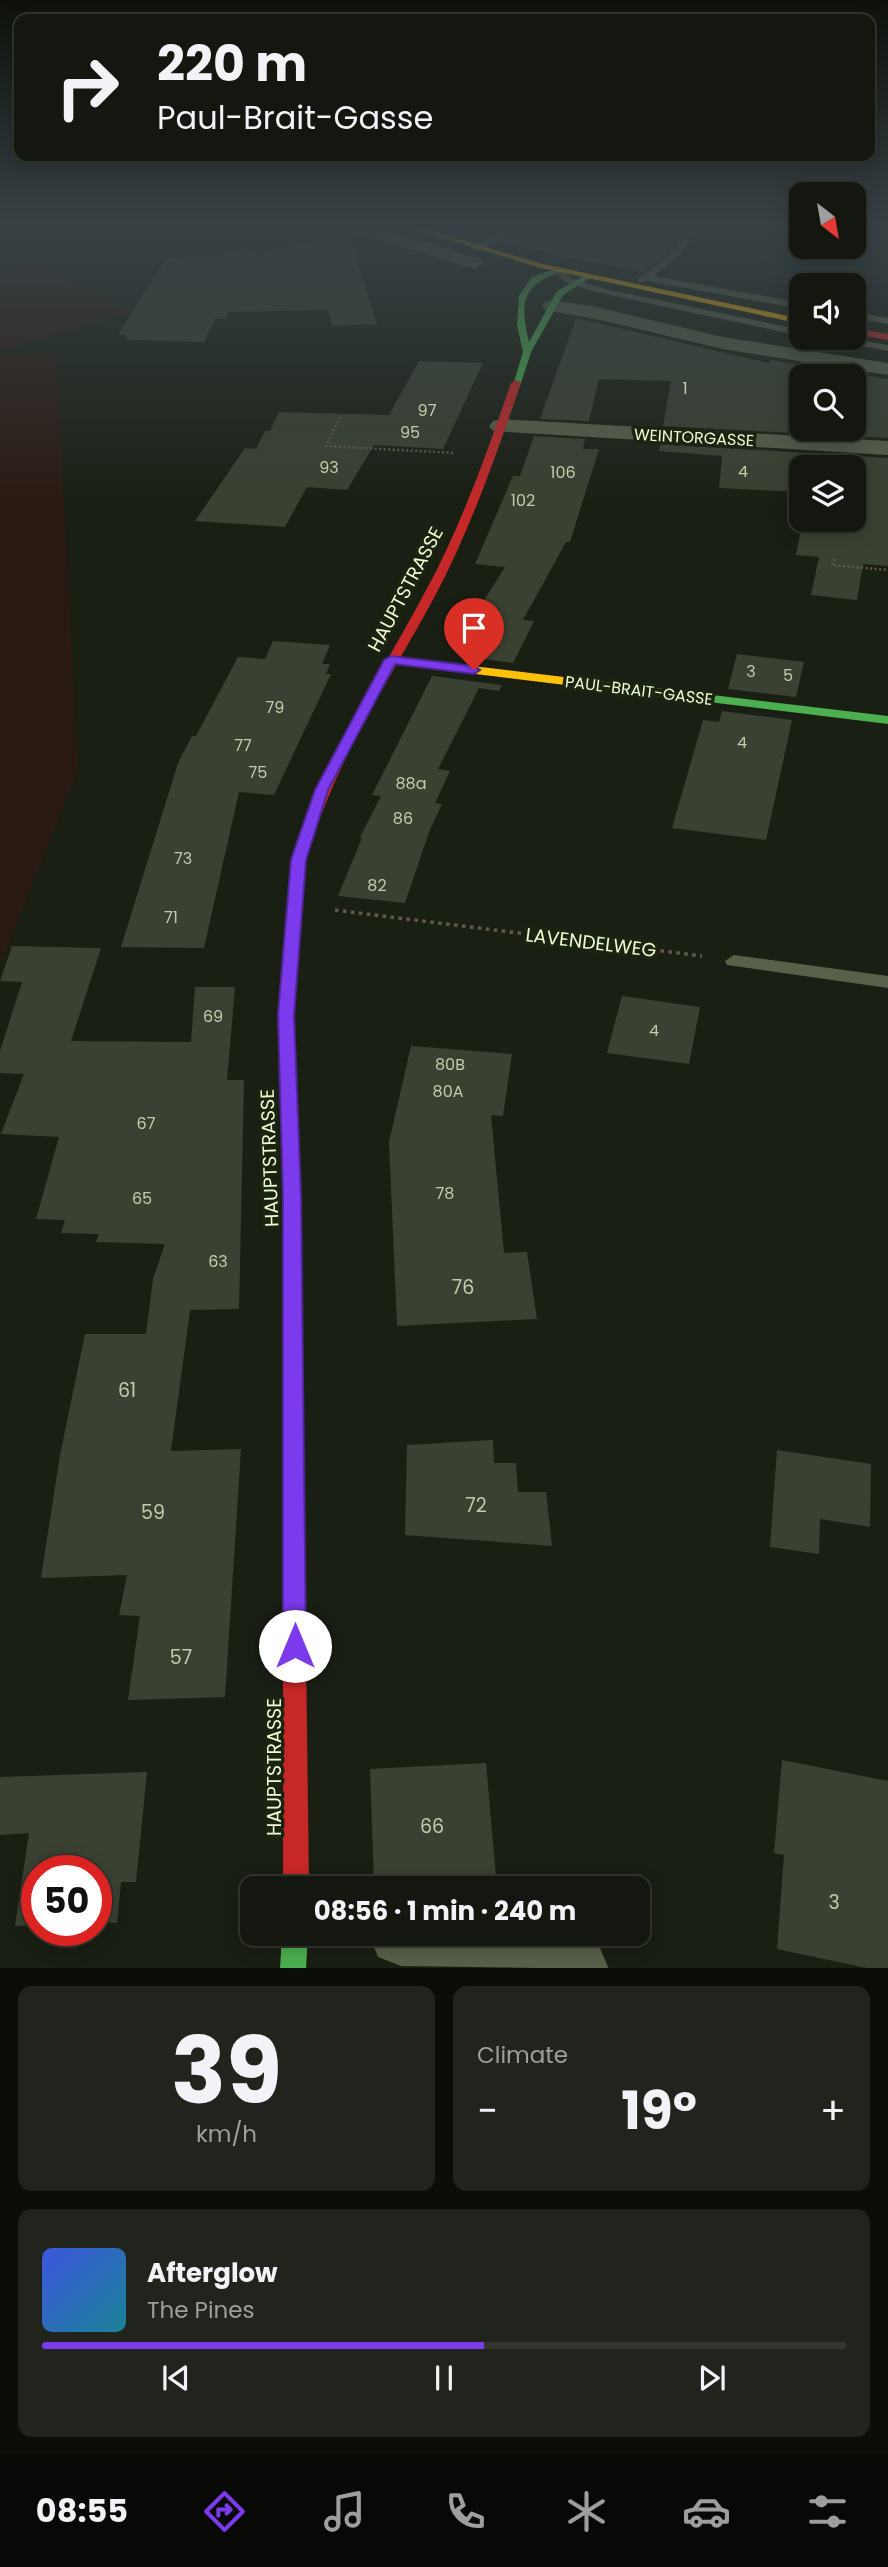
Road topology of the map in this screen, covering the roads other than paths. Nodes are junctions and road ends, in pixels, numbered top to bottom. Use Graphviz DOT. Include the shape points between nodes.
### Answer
graph roads {
  1 [pos="522,320"];
  2 [pos="544,320"];
  3 [pos="625,320"];
  4 [pos="739,320"];
  5 [pos="789,330"];
  6 [pos="866,333"];
  7 [pos="888,337"];
  8 [pos="866,344"];
  9 [pos="888,348"];
  10 [pos="527,352"];
  11 [pos="888,369"];
  12 [pos="501,426"];
  13 [pos="888,448"];
  14 [pos="391,660"];
  15 [pos="888,720"];
  16 [pos="734,961"];
  17 [pos="888,982"];
  18 [pos="296,1876"];
  19 [pos="294,1946"];
  20 [pos="476,1946"];
  21 [pos="293,1968"];
  22 [pos="572,1968"];
  1 -- 10 [label="main road, HAUPTSTRASSE"];
  2 -- 10 [label="main road, HAUPTSTRASSE"];
  3 -- 11 [label="street" via="723,343"];
  4 -- 5 [label="lane"];
  6 -- 7 [label="main road"];
  8 -- 9 [label="lane"];
  10 -- 12 [label="main road, HAUPTSTRASSE"];
  12 -- 13 [label="street, WEINTORGASSE"];
  12 -- 14 [label="main road, HAUPTSTRASSE" via="478,494 430,594"];
  14 -- 15 [label="main road, PAUL-BRAIT-GASSE"];
  14 -- 18 [label="main road, HAUPTSTRASSE" via="321,790 299,860 293,906 286,1028 292,1210"];
  16 -- 17 [label="lane"];
  19 -- 21 [label="main road"];
  20 -- 22 [label="street"];
}
